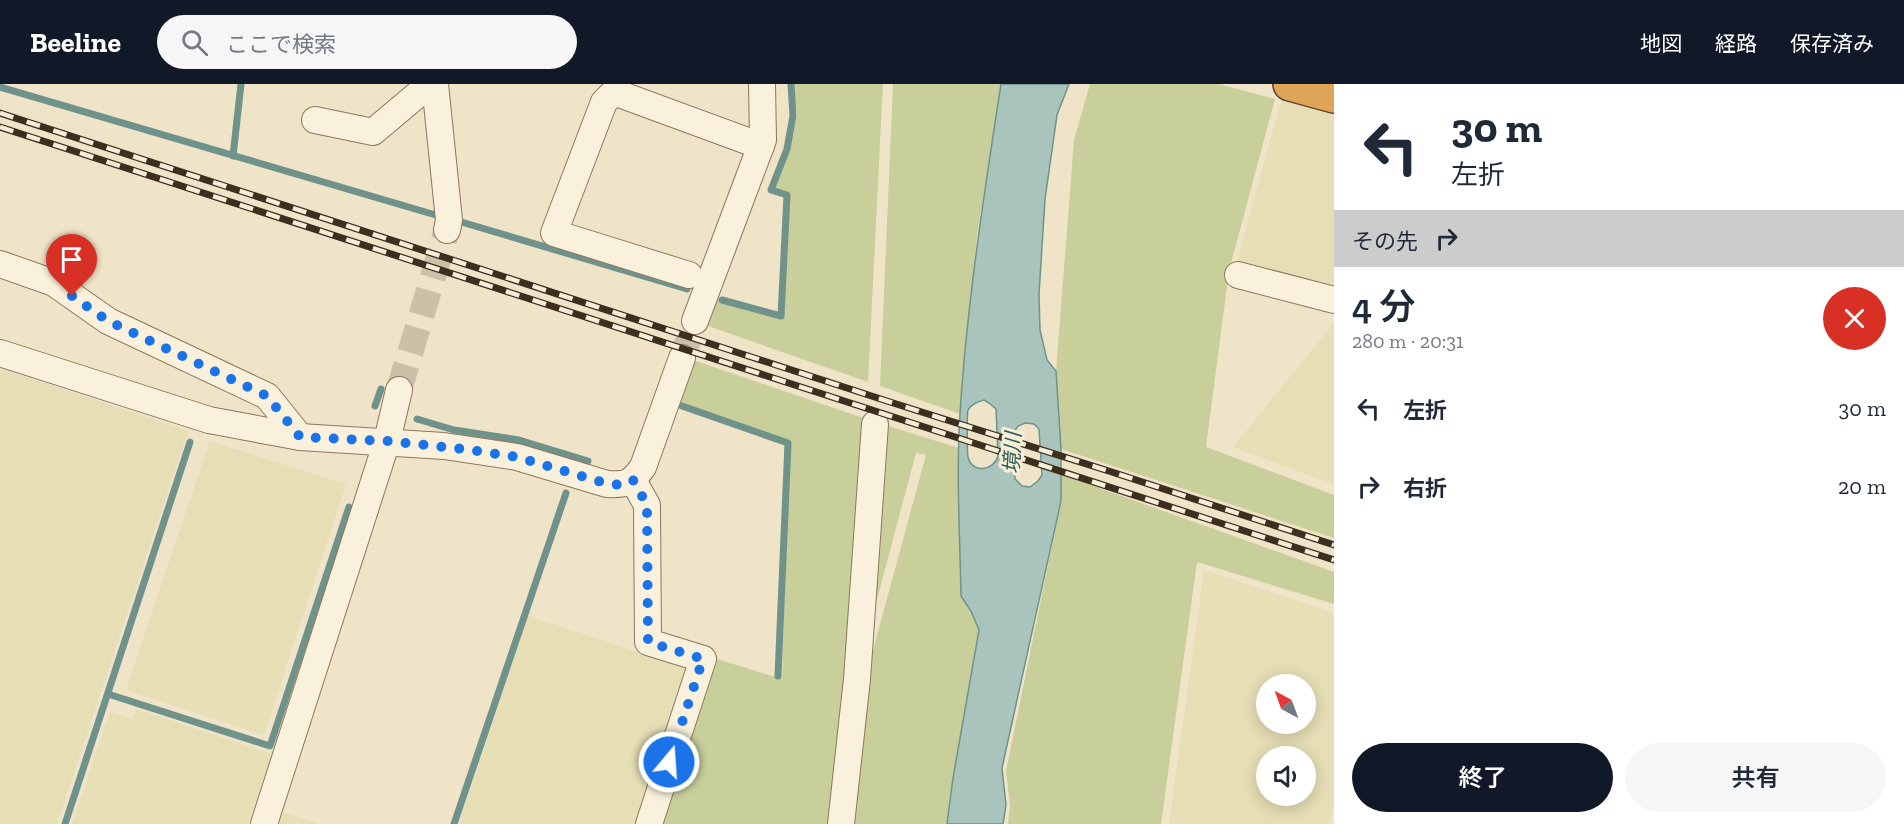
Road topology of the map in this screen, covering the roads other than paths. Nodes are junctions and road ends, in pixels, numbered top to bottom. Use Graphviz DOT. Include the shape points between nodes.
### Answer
graph roads {
  1 [pos="430,84"];
  2 [pos="435,84"];
  3 [pos="762,84"];
  4 [pos="1290,84"];
  5 [pos="635,91"];
  6 [pos="1334,96"];
  7 [pos="315,120"];
  8 [pos="761,146"];
  9 [pos="447,230"];
  10 [pos="0,264"];
  11 [pos="690,275"];
  12 [pos="1238,275"];
  13 [pos="1334,300"];
  14 [pos="695,321"];
  15 [pos="0,353"];
  16 [pos="682,358"];
  17 [pos="399,390"];
  18 [pos="875,424"];
  19 [pos="300,437"];
  20 [pos="387,441"];
  21 [pos="633,480"];
  22 [pos="264,824"];
  23 [pos="649,824"];
  24 [pos="841,824"];
  1 -- 7 [label="street" via="373,132"];
  2 -- 9 [label="street"];
  3 -- 8 [label="street"];
  4 -- 6 [label="highway"];
  5 -- 8 [label="street"];
  5 -- 11 [label="street" via="615,92 604,102 554,233"];
  8 -- 14 [label="street"];
  10 -- 19 [label="street" via="54,283 108,321 267,396"];
  12 -- 13 [label="street"];
  15 -- 19 [label="street" via="209,420"];
  16 -- 21 [label="street" via="643,467"];
  17 -- 20 [label="street"];
  18 -- 24 [label="street"];
  19 -- 20 [label="street"];
  20 -- 21 [label="street" via="517,457 608,484 622,485"];
  20 -- 22 [label="street"];
  21 -- 23 [label="street" via="647,505 648,642 703,659"];
}
